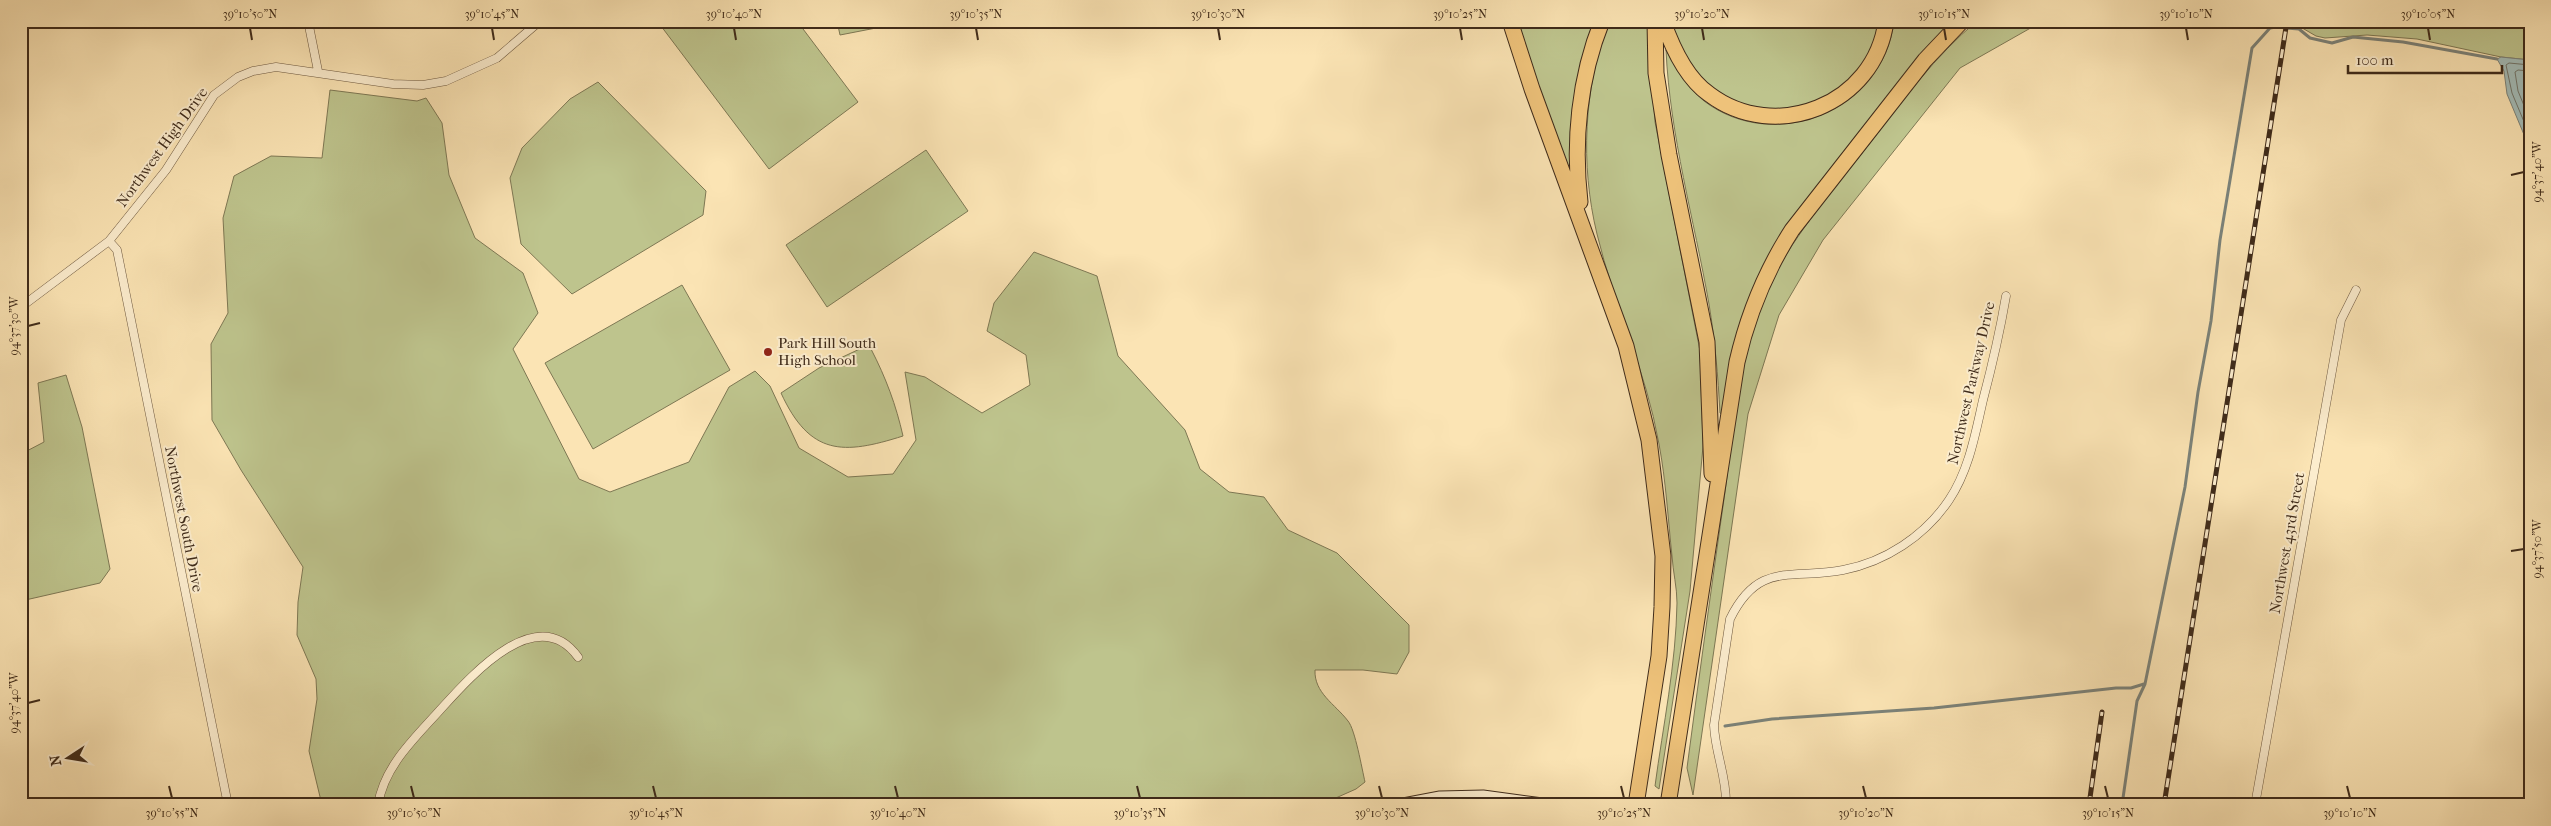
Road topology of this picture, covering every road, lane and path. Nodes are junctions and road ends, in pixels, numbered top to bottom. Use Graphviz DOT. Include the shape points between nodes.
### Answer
graph roads {
  1 [pos="308,21"];
  2 [pos="540,21"];
  3 [pos="1500,21"];
  4 [pos="1510,21"];
  5 [pos="1602,21"];
  6 [pos="1655,21"];
  7 [pos="1662,21"];
  8 [pos="1886,21"];
  9 [pos="1962,21"];
  10 [pos="318,71"];
  11 [pos="1532,89"];
  12 [pos="1588,240"];
  13 [pos="109,241"];
  14 [pos="2356,290"];
  15 [pos="2006,296"];
  16 [pos="21,306"];
  17 [pos="1714,505"];
  18 [pos="578,658"];
  19 [pos="228,805"];
  20 [pos="378,805"];
  21 [pos="1398,805"];
  22 [pos="1550,805"];
  23 [pos="1636,805"];
  24 [pos="1668,805"];
  25 [pos="1726,805"];
  26 [pos="2255,805"];
  1 -- 10 [label="street"];
  2 -- 10 [label="street, Northwest High Drive" via="497,58 446,81 423,85 393,84"];
  3 -- 11 [label="highway"];
  4 -- 11 [label="highway"];
  5 -- 12 [label="highway" via="1584,83 1578,137 1578,192"];
  6 -- 17 [label="highway" via="1657,82 1707,342"];
  7 -- 8 [label="highway" via="1678,55 1702,89 1735,109 1788,117 1818,109 1845,94 1875,58"];
  9 -- 17 [label="highway" via="1925,60 1792,230 1766,274 1743,337"];
  10 -- 13 [label="street, Northwest High Drive" via="276,67 260,69 224,86 214,95 166,170"];
  11 -- 12 [label="highway"];
  12 -- 23 [label="highway" via="1626,346 1649,440 1663,556 1659,656"];
  13 -- 16 [label="street, Northwest High Drive"];
  13 -- 19 [label="street, Northwest South Drive" via="117,250"];
  14 -- 26 [label="street, Northwest 43rd Street" via="2340,320"];
  15 -- 25 [label="street, Northwest Parkway Drive" via="1969,461 1954,492 1933,520 1907,543 1877,560 1844,570 1778,575 1758,584 1737,605 1730,619 1714,725 1727,786"];
  17 -- 24 [label="highway"];
  18 -- 20 [label="street" via="569,644 542,636 525,640 490,660 399,758 388,774"];
  21 -- 22 [label="street" via="1440,797 1483,796"];
}
